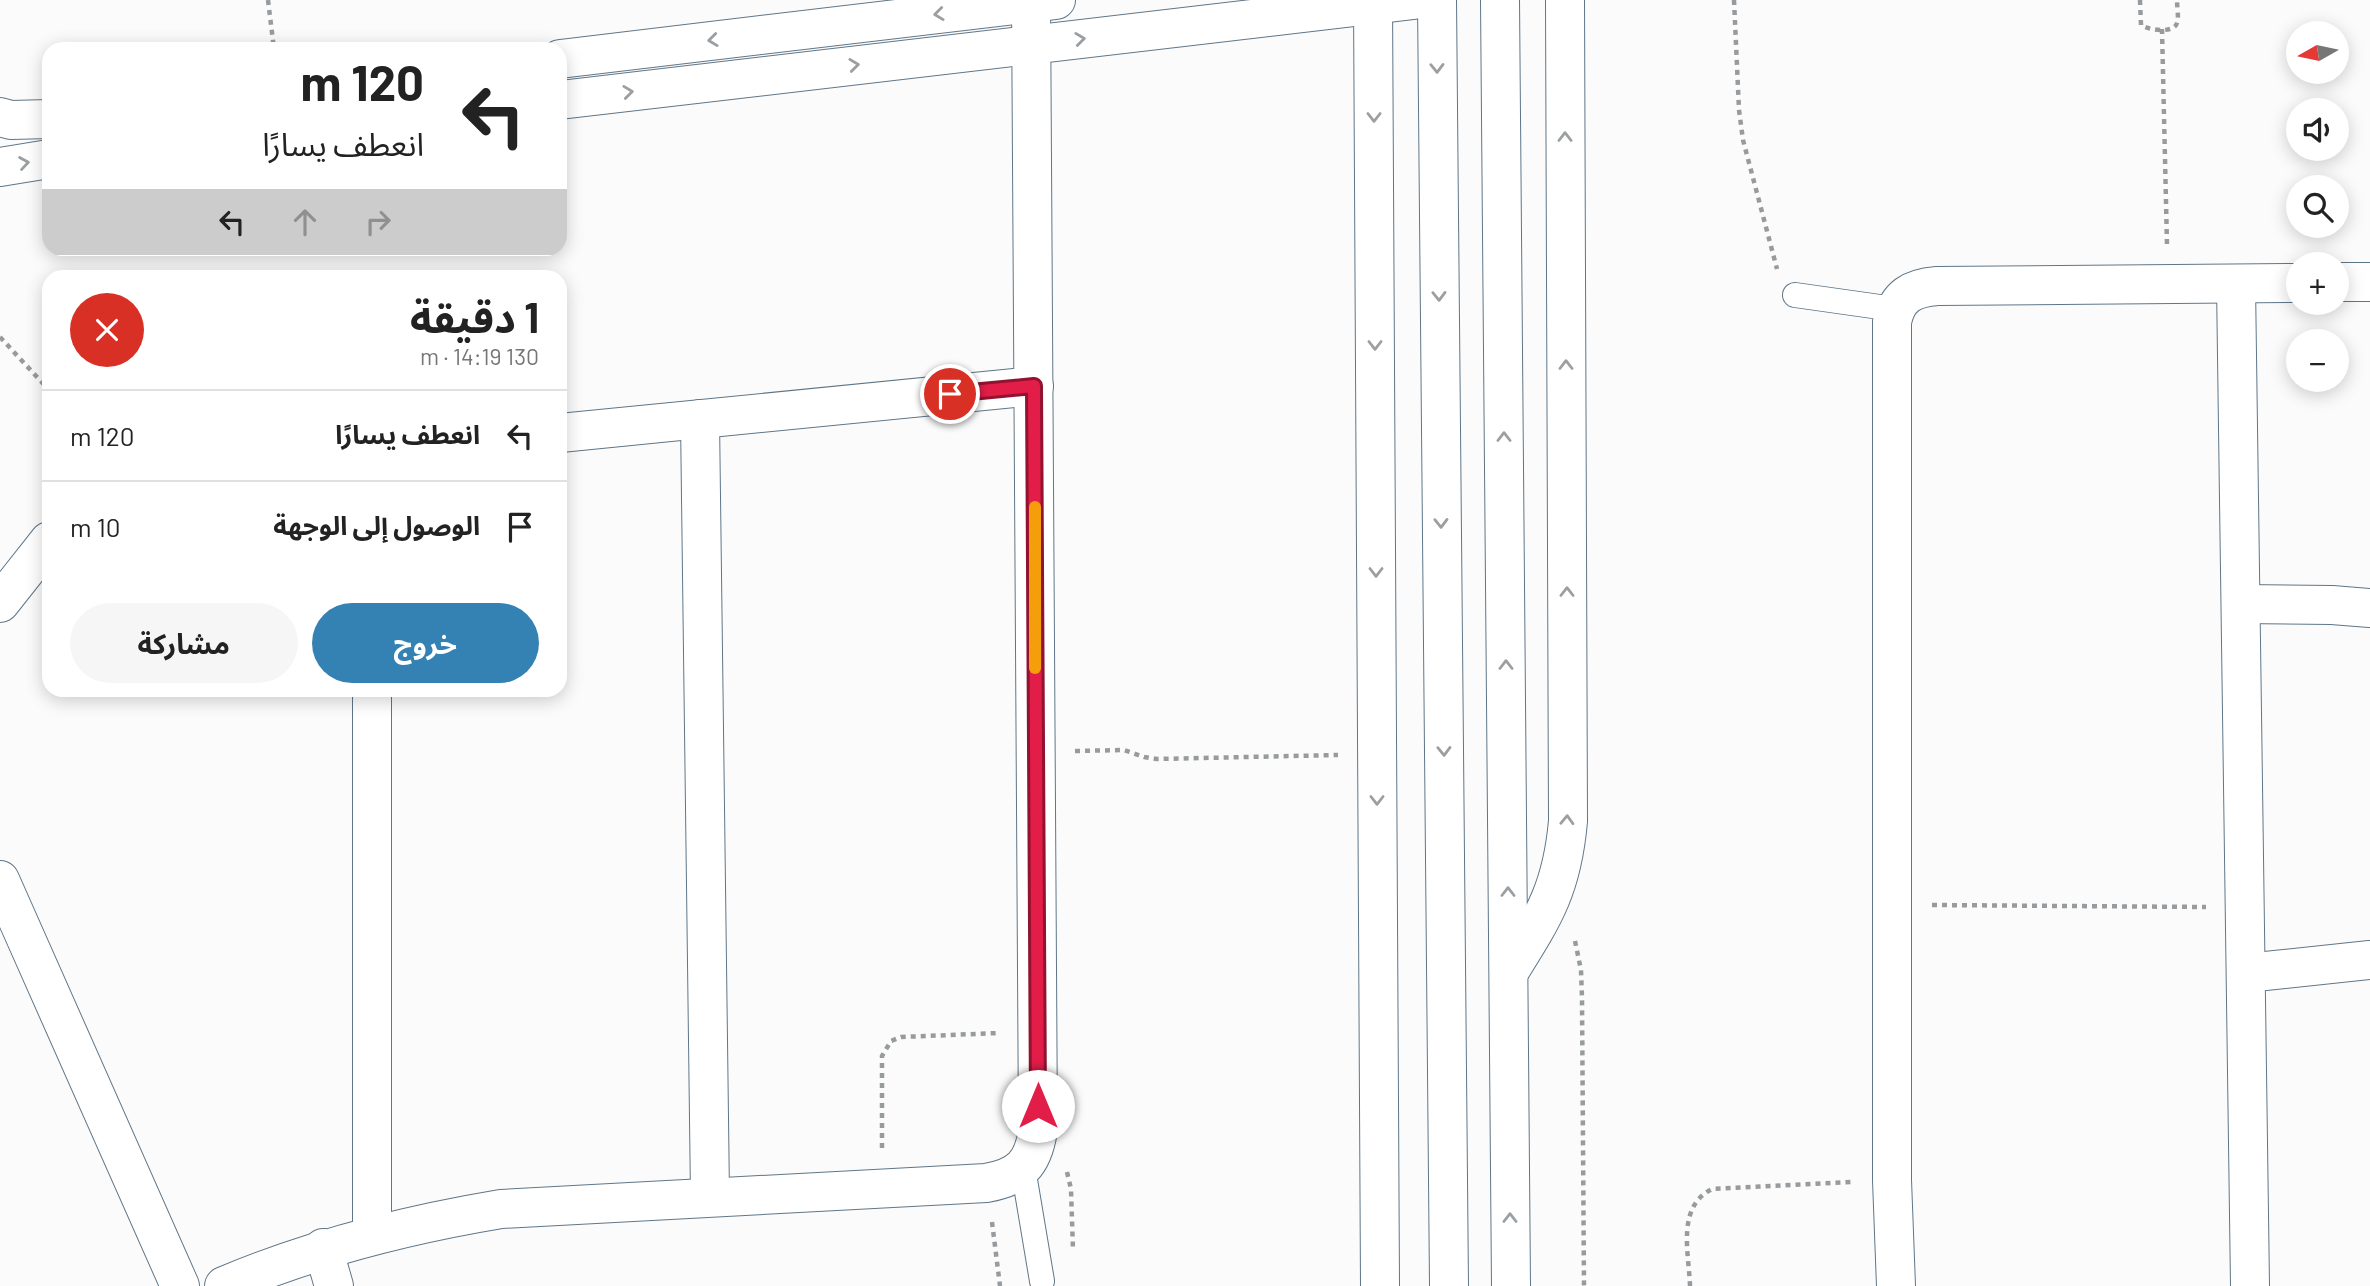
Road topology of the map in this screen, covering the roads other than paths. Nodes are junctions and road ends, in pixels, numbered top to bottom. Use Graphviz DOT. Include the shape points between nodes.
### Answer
graph roads {
  1 [pos="1414,0"];
  2 [pos="1437,0"];
  3 [pos="1500,0"];
  4 [pos="1564,0"];
  5 [pos="1039,1"];
  6 [pos="1373,2"];
  7 [pos="1031,45"];
  8 [pos="567,58"];
  9 [pos="567,99"];
  10 [pos="0,117"];
  11 [pos="42,119"];
  12 [pos="42,160"];
  13 [pos="0,167"];
  14 [pos="2349,282"];
  15 [pos="2370,282"];
  16 [pos="2286,283"];
  17 [pos="2236,284"];
  18 [pos="1795,295"];
  19 [pos="1894,309"];
  20 [pos="1034,386"];
  21 [pos="700,419"];
  22 [pos="567,432"];
  23 [pos="42,550"];
  24 [pos="0,603"];
  25 [pos="2241,604"];
  26 [pos="2370,608"];
  27 [pos="372,697"];
  28 [pos="0,880"];
  29 [pos="2370,960"];
  30 [pos="1509,972"];
  31 [pos="2246,973"];
  32 [pos="1023,1168"];
  33 [pos="710,1196"];
  34 [pos="372,1234"];
  35 [pos="323,1248"];
  36 [pos="1042,1281"];
  37 [pos="180,1286"];
  38 [pos="225,1286"];
  39 [pos="334,1286"];
  40 [pos="1380,1286"];
  41 [pos="1449,1286"];
  42 [pos="1511,1286"];
  43 [pos="1896,1286"];
  44 [pos="2250,1286"];
  1 -- 6 [label="street"];
  2 -- 41 [label="street, one-way"];
  30 -- 3 [label="street, one-way"];
  30 -- 4 [label="street, one-way" via="1553,897 1568,821"];
  5 -- 7 [label="street"];
  5 -- 8 [label="street, one-way"];
  7 -- 6 [label="street, one-way"];
  6 -- 40 [label="street, one-way"];
  9 -- 7 [label="street, one-way"];
  7 -- 20 [label="street"];
  10 -- 11 [label="street"];
  13 -- 12 [label="street, one-way"];
  14 -- 15 [label="street"];
  16 -- 17 [label="street"];
  17 -- 19 [label="street" via="1923,287 1910,291"];
  17 -- 25 [label="street"];
  18 -- 19 [label="lane"];
  19 -- 43 [label="street" via="1892,1180"];
  20 -- 21 [label="street"];
  20 -- 32 [label="street" via="1038,1130 1035,1151"];
  21 -- 22 [label="street"];
  21 -- 33 [label="street"];
  23 -- 24 [label="street"];
  25 -- 26 [label="street"];
  25 -- 31 [label="street"];
  27 -- 34 [label="street"];
  28 -- 37 [label="street"];
  29 -- 31 [label="street"];
  42 -- 30 [label="street, one-way"];
  31 -- 44 [label="street"];
  32 -- 33 [label="street" via="1007,1180 986,1183"];
  32 -- 36 [label="lane"];
  33 -- 34 [label="street" via="501,1209"];
  34 -- 35 [label="street"];
  35 -- 38 [label="street"];
  35 -- 39 [label="street"];
}
